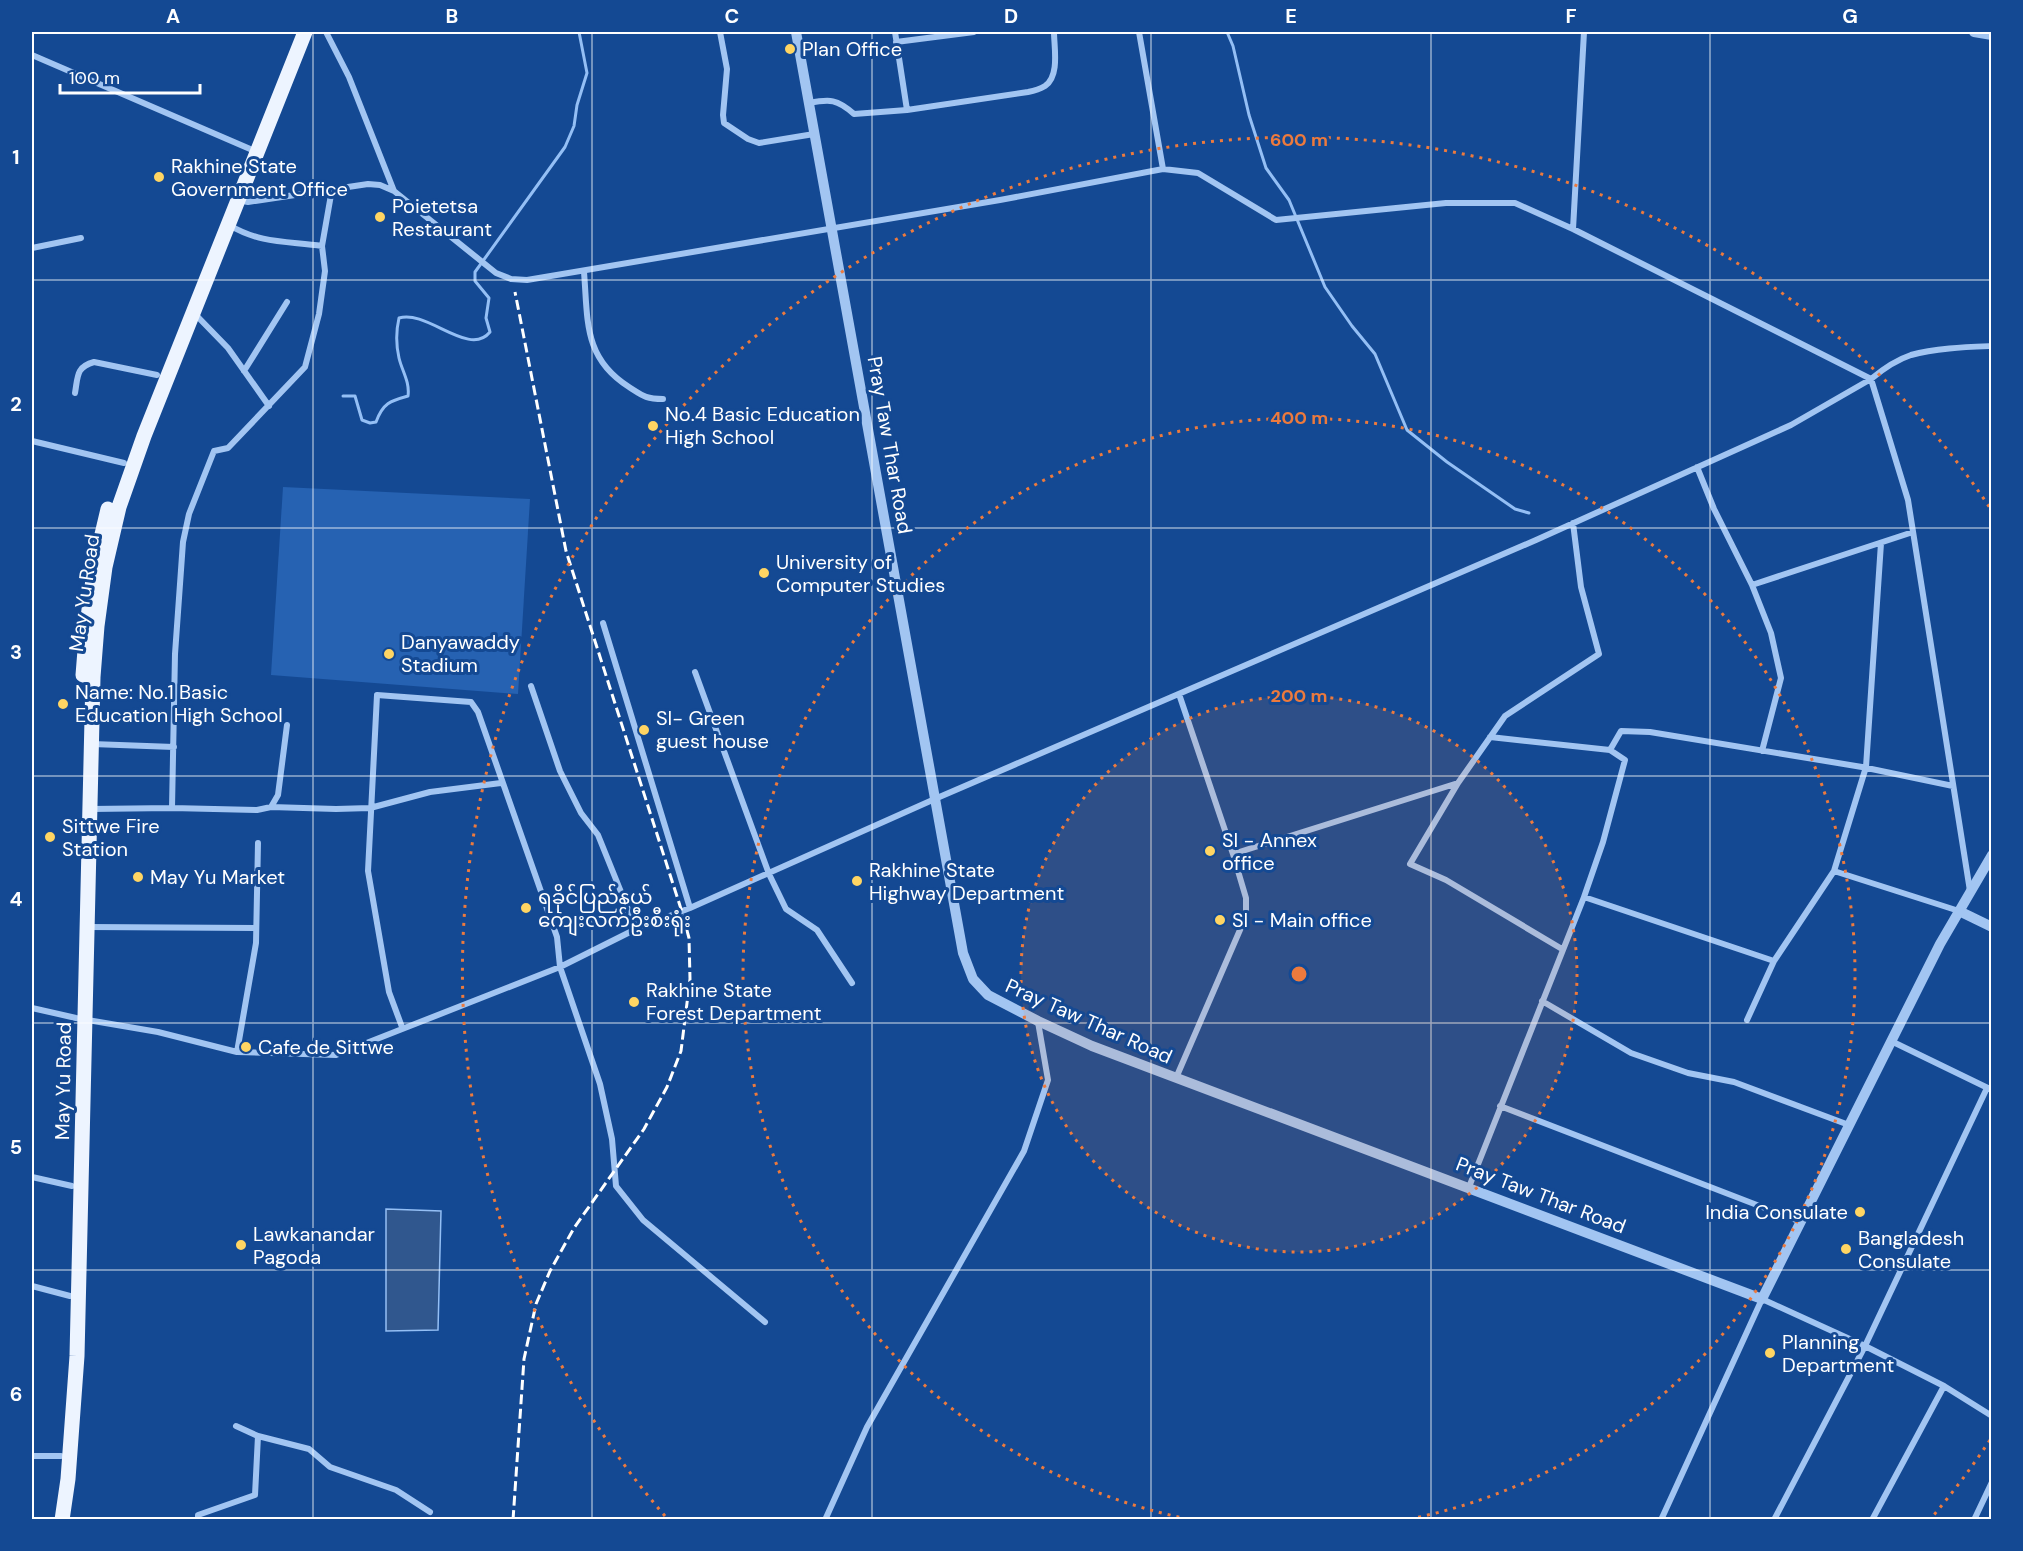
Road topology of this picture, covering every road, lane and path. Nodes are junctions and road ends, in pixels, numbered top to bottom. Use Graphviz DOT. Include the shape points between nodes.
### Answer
graph roads {
  1 [pos="294,32"];
  2 [pos="305,32"];
  3 [pos="326,32"];
  4 [pos="720,32"];
  5 [pos="795,32"];
  6 [pos="895,32"];
  7 [pos="974,32"];
  8 [pos="1054,32"];
  9 [pos="1139,32"];
  10 [pos="1584,32"];
  11 [pos="1974,32"];
  12 [pos="1992,35"];
  13 [pos="897,42"];
  14 [pos="32,55"];
  15 [pos="809,103"];
  16 [pos="906,110"];
  17 [pos="814,134"];
  18 [pos="253,150"];
  19 [pos="1162,168"];
  20 [pos="332,189"];
  21 [pos="394,192"];
  22 [pos="238,200"];
  23 [pos="228,225"];
  24 [pos="831,229"];
  25 [pos="1573,229"];
  26 [pos="81,238"];
  27 [pos="322,246"];
  28 [pos="32,248"];
  29 [pos="584,272"];
  30 [pos="287,302"];
  31 [pos="193,312"];
  32 [pos="1992,346"];
  33 [pos="244,371"];
  34 [pos="157,375"];
  35 [pos="1870,379"];
  36 [pos="75,393"];
  37 [pos="663,399"];
  38 [pos="268,406"];
  39 [pos="32,441"];
  40 [pos="124,462"];
  41 [pos="1697,467"];
  42 [pos="1573,523"];
  43 [pos="1913,532"];
  44 [pos="1881,543"];
  45 [pos="1752,585"];
  46 [pos="603,623"];
  47 [pos="695,672"];
  48 [pos="531,686"];
  49 [pos="1179,694"];
  50 [pos="287,725"];
  51 [pos="1490,737"];
  52 [pos="92,744"];
  53 [pos="174,747"];
  54 [pos="1610,750"];
  55 [pos="1762,751"];
  56 [pos="1866,767"];
  57 [pos="501,783"];
  58 [pos="1458,783"];
  59 [pos="1953,786"];
  60 [pos="936,798"];
  61 [pos="271,807"];
  62 [pos="171,808"];
  63 [pos="370,808"];
  64 [pos="90,809"];
  65 [pos="258,843"];
  66 [pos="1233,854"];
  67 [pos="1992,855"];
  68 [pos="1834,871"];
  69 [pos="770,874"];
  70 [pos="1970,891"];
  71 [pos="1584,897"];
  72 [pos="690,908"];
  73 [pos="1959,911"];
  74 [pos="87,927"];
  75 [pos="1992,927"];
  76 [pos="256,928"];
  77 [pos="636,929"];
  78 [pos="1562,949"];
  79 [pos="1774,961"];
  80 [pos="560,967"];
  81 [pos="852,983"];
  82 [pos="1542,1001"];
  83 [pos="32,1008"];
  84 [pos="80,1019"];
  85 [pos="1747,1020"];
  86 [pos="1038,1021"];
  87 [pos="402,1027"];
  88 [pos="1891,1041"];
  89 [pos="237,1052"];
  90 [pos="1176,1078"];
  91 [pos="1989,1089"];
  92 [pos="1500,1106"];
  93 [pos="1849,1125"];
  94 [pos="32,1176"];
  95 [pos="72,1186"];
  96 [pos="1469,1187"];
  97 [pos="1801,1222"];
  98 [pos="32,1286"];
  99 [pos="70,1296"];
  100 [pos="1762,1299"];
  101 [pos="765,1322"];
  102 [pos="1865,1346"];
  103 [pos="1944,1386"];
  104 [pos="1992,1416"];
  105 [pos="236,1426"];
  106 [pos="258,1436"];
  107 [pos="32,1455"];
  108 [pos="60,1456"];
  109 [pos="1992,1482"];
  110 [pos="430,1512"];
  111 [pos="53,1520"];
  112 [pos="62,1520"];
  113 [pos="198,1520"];
  114 [pos="825,1520"];
  115 [pos="1661,1520"];
  116 [pos="1774,1520"];
  117 [pos="1872,1520"];
  118 [pos="1974,1520"];
  1 -- 18 [label="main road, May Yu Road"];
  2 -- 18 [label="main road, May Yu Road"];
  3 -- 21 [label="street" via="350,78"];
  4 -- 17 [label="street" via="727,69 724,123 759,143"];
  5 -- 15 [label="street, Pray Taw Thar Road"];
  6 -- 13 [label="street"];
  7 -- 13 [label="street"];
  8 -- 16 [label="street" via="1055,66 1051,81 1044,87"];
  9 -- 19 [label="street"];
  10 -- 25 [label="street"];
  11 -- 12 [label="street"];
  13 -- 16 [label="street"];
  14 -- 18 [label="street"];
  15 -- 16 [label="street" via="840,102 854,114"];
  15 -- 17 [label="street, Pray Taw Thar Road"];
  17 -- 24 [label="street, Pray Taw Thar Road"];
  18 -- 22 [label="main road, May Yu Road"];
  18 -- 34 [label="main road, May Yu Road"];
  19 -- 24 [label="street" via="1000,201"];
  19 -- 25 [label="street" via="1198,173 1276,220 1446,202 1515,202"];
  20 -- 21 [label="street" via="368,184"];
  20 -- 22 [label="street" via="248,202"];
  20 -- 27 [label="street"];
  21 -- 29 [label="street" via="502,276 526,280"];
  22 -- 23 [label="main road, May Yu Road"];
  23 -- 27 [label="street" via="264,240"];
  23 -- 31 [label="main road, May Yu Road"];
  24 -- 29 [label="street"];
  24 -- 60 [label="street, Pray Taw Thar Road"];
  25 -- 35 [label="street"];
  26 -- 28 [label="street"];
  27 -- 38 [label="street" via="325,271 319,314 305,367"];
  29 -- 37 [label="street" via="589,332 596,355 617,379 649,399"];
  30 -- 33 [label="street"];
  31 -- 33 [label="street"];
  31 -- 52 [label="main road, May Yu Road" via="144,436 105,567 93,677"];
  32 -- 35 [label="street" via="1911,355"];
  33 -- 38 [label="street"];
  34 -- 36 [label="street" via="94,362 79,369"];
  34 -- 40 [label="main road, May Yu Road"];
  35 -- 41 [label="street" via="1791,425"];
  35 -- 43 [label="street" via="1908,500"];
  38 -- 53 [label="street" via="228,448 214,451 189,514 183,542 175,654"];
  39 -- 40 [label="street"];
  40 -- 84 [label="main road, May Yu Road" via="95,564 87,625 83,677"];
  41 -- 42 [label="street"];
  41 -- 45 [label="street"];
  42 -- 49 [label="street"];
  42 -- 51 [label="street" via="1581,587 1599,654 1505,716"];
  43 -- 44 [label="street"];
  43 -- 59 [label="street"];
  44 -- 45 [label="street"];
  44 -- 56 [label="street"];
  45 -- 55 [label="street" via="1771,633 1781,678"];
  46 -- 72 [label="street"];
  47 -- 69 [label="street"];
  48 -- 77 [label="street" via="560,771 581,813 598,835"];
  49 -- 60 [label="street"];
  49 -- 66 [label="street"];
  50 -- 61 [label="street" via="278,795"];
  51 -- 54 [label="street"];
  51 -- 58 [label="street"];
  52 -- 53 [label="street"];
  52 -- 64 [label="main road, May Yu Road"];
  53 -- 62 [label="street"];
  54 -- 55 [label="street" via="1621,731 1650,732"];
  54 -- 71 [label="street" via="1625,760"];
  55 -- 56 [label="street"];
  56 -- 59 [label="street"];
  56 -- 68 [label="street"];
  57 -- 63 [label="street" via="430,792"];
  57 -- 63 [label="street" via="478,712 471,702 377,695"];
  57 -- 80 [label="street" via="557,937"];
  58 -- 66 [label="street"];
  58 -- 78 [label="street" via="1410,864 1446,880"];
  59 -- 70 [label="street"];
  60 -- 69 [label="street"];
  60 -- 86 [label="street, Pray Taw Thar Road" via="967,966 988,995"];
  61 -- 62 [label="street"];
  61 -- 63 [label="street"];
  62 -- 64 [label="street"];
  63 -- 87 [label="street" via="368,871 389,992"];
  64 -- 74 [label="main road, May Yu Road"];
  65 -- 76 [label="street"];
  66 -- 90 [label="street" via="1246,898 1246,916"];
  67 -- 70 [label="street"];
  68 -- 73 [label="street"];
  68 -- 79 [label="street"];
  69 -- 72 [label="street"];
  69 -- 81 [label="street" via="786,909 817,930"];
  70 -- 73 [label="street"];
  71 -- 78 [label="street"];
  71 -- 79 [label="street"];
  72 -- 77 [label="street"];
  73 -- 75 [label="street"];
  73 -- 88 [label="street"];
  74 -- 76 [label="street"];
  74 -- 84 [label="main road, May Yu Road"];
  76 -- 89 [label="street"];
  77 -- 80 [label="street"];
  78 -- 82 [label="street"];
  79 -- 85 [label="street"];
  80 -- 87 [label="street"];
  80 -- 101 [label="street" via="600,1084 612,1139 616,1186 643,1220"];
  82 -- 92 [label="street"];
  82 -- 93 [label="street" via="1631,1053 1688,1073 1734,1082"];
  83 -- 84 [label="street"];
  84 -- 89 [label="street" via="158,1032"];
  84 -- 95 [label="main road, May Yu Road"];
  84 -- 112 [label="main road, May Yu Road" via="77,1356"];
  86 -- 90 [label="street, Pray Taw Thar Road"];
  86 -- 114 [label="street" via="1048,1080 1024,1151 867,1427"];
  87 -- 89 [label="street" via="336,1055"];
  88 -- 91 [label="street"];
  88 -- 93 [label="street"];
  90 -- 96 [label="street, Pray Taw Thar Road"];
  91 -- 102 [label="street"];
  92 -- 96 [label="street"];
  92 -- 97 [label="street"];
  93 -- 97 [label="street"];
  94 -- 95 [label="street"];
  95 -- 99 [label="main road, May Yu Road"];
  96 -- 100 [label="street, Pray Taw Thar Road"];
  97 -- 100 [label="street"];
  98 -- 99 [label="street"];
  99 -- 108 [label="main road, May Yu Road"];
  100 -- 102 [label="street"];
  100 -- 115 [label="street"];
  102 -- 103 [label="street"];
  102 -- 116 [label="street"];
  103 -- 104 [label="street"];
  103 -- 117 [label="street"];
  105 -- 106 [label="street"];
  106 -- 110 [label="street" via="309,1449 330,1467 396,1490"];
  106 -- 113 [label="street" via="255,1495 198,1515"];
  107 -- 108 [label="street"];
  108 -- 111 [label="main road, May Yu Road"];
  109 -- 118 [label="street"];
}
